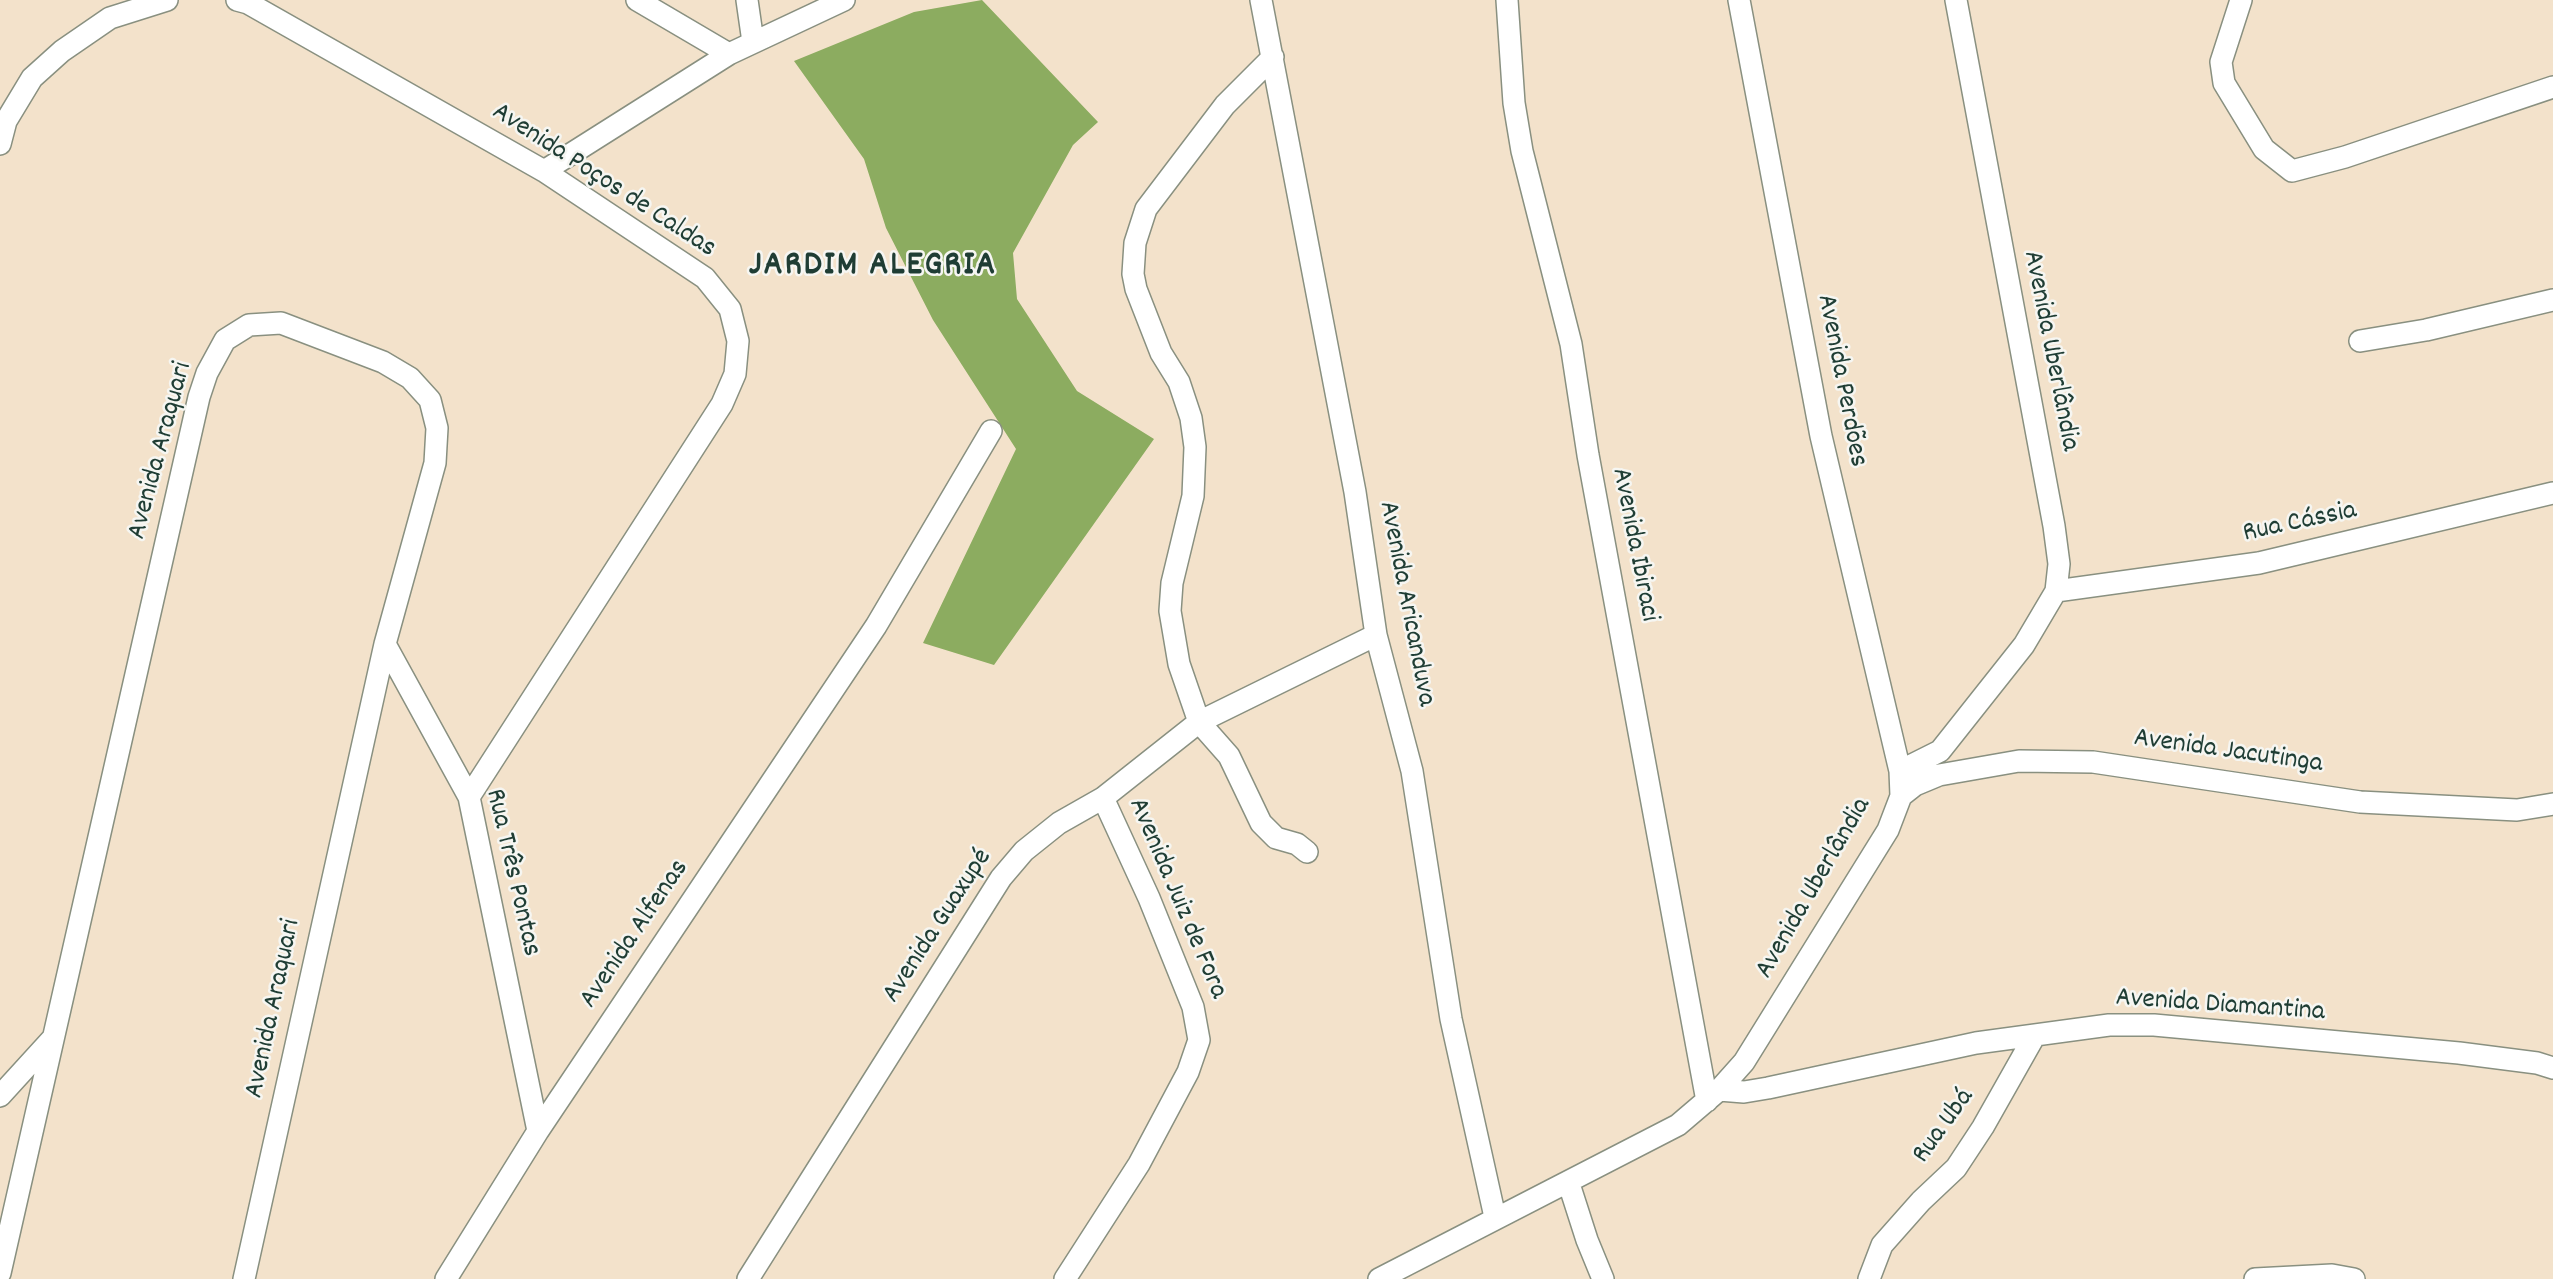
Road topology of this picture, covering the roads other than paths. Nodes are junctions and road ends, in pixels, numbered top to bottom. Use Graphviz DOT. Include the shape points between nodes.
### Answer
graph roads {
  1 [pos="167,0"];
  2 [pos="237,0"];
  3 [pos="637,0"];
  4 [pos="747,0"];
  5 [pos="844,0"];
  6 [pos="1261,0"];
  7 [pos="1507,0"];
  8 [pos="1739,0"];
  9 [pos="1956,0"];
  10 [pos="2241,0"];
  11 [pos="753,42"];
  12 [pos="729,54"];
  13 [pos="1273,57"];
  14 [pos="2553,87"];
  15 [pos="0,144"];
  16 [pos="544,171"];
  17 [pos="2553,300"];
  18 [pos="2360,341"];
  19 [pos="991,431"];
  20 [pos="2553,493"];
  21 [pos="2056,591"];
  22 [pos="1376,635"];
  23 [pos="385,644"];
  24 [pos="1199,722"];
  25 [pos="1900,771"];
  26 [pos="1901,796"];
  27 [pos="469,797"];
  28 [pos="1103,798"];
  29 [pos="2553,804"];
  30 [pos="1307,852"];
  31 [pos="2035,1035"];
  32 [pos="54,1037"];
  33 [pos="2553,1068"];
  34 [pos="0,1096"];
  35 [pos="1713,1096"];
  36 [pos="538,1131"];
  37 [pos="1569,1184"];
  38 [pos="1495,1217"];
  39 [pos="0,1273"];
  40 [pos="244,1279"];
  41 [pos="446,1279"];
  42 [pos="748,1279"];
  43 [pos="1065,1279"];
  44 [pos="1379,1279"];
  45 [pos="1603,1279"];
  46 [pos="1869,1279"];
  47 [pos="2255,1279"];
  48 [pos="2354,1279"];
  1 -- 15 [label="street" via="110,18 62,51 32,78 6,121"];
  2 -- 16 [label="street, Avenida Poços de Caldas"];
  3 -- 12 [label="street"];
  4 -- 11 [label="street"];
  5 -- 11 [label="street"];
  6 -- 13 [label="street, Avenida Aricanduva"];
  7 -- 35 [label="street, Avenida Ibiraci" via="1522,151 1571,344 1588,455"];
  8 -- 25 [label="street, Avenida Perdões" via="1821,436"];
  9 -- 21 [label="street, Avenida Uberlândia" via="2054,526 2059,564"];
  10 -- 14 [label="street" via="2221,62 2224,83 2264,149 2292,170 2345,157"];
  11 -- 12 [label="street"];
  12 -- 16 [label="street"];
  13 -- 22 [label="street, Avenida Aricanduva" via="1356,492"];
  13 -- 24 [label="street" via="1247,80 1182,158 1146,209 1135,243 1136,289 1161,354 1179,382 1195,447 1193,496 1172,583 1170,611 1173,643"];
  16 -- 27 [label="street, Avenida Poços de Caldas" via="705,278 730,309 738,341 735,374 722,404"];
  17 -- 18 [label="street"];
  19 -- 36 [label="street, Avenida Alfenas" via="876,626"];
  20 -- 21 [label="street, Rua Cássia" via="2259,563"];
  21 -- 25 [label="street, Avenida Uberlândia" via="2024,645 1940,751"];
  22 -- 24 [label="street, Avenida Guaxupé"];
  22 -- 38 [label="street, Avenida Aricanduva" via="1412,771 1451,1019"];
  23 -- 27 [label="street, Rua Três Pontas"];
  23 -- 32 [label="street, Avenida Araquari" via="435,463 437,428 430,400 410,378 383,362 281,323 248,325 225,340 199,397"];
  23 -- 40 [label="street, Avenida Araquari"];
  24 -- 28 [label="street, Avenida Guaxupé"];
  24 -- 30 [label="street" via="1229,756 1261,823 1276,838"];
  25 -- 26 [label="street, Avenida Uberlândia"];
  26 -- 29 [label="street, Avenida Jacutinga" via="1940,775 2019,761 2093,762 2360,802 2517,810"];
  26 -- 35 [label="street, Avenida Uberlândia" via="1888,830 1744,1062"];
  27 -- 36 [label="street, Rua Três Pontas"];
  28 -- 42 [label="street, Avenida Guaxupé" via="1059,823 1024,851 1001,878"];
  28 -- 43 [label="street, Avenida Juiz de Fora" via="1193,1007 1199,1040 1188,1072 1139,1164"];
  31 -- 33 [label="street, Avenida Diamantina" via="2109,1025 2154,1025 2459,1053"];
  31 -- 35 [label="street, Avenida Diamantina"];
  31 -- 46 [label="street, Rua Ubá" via="1963,1158 1882,1245"];
  32 -- 34 [label="street"];
  32 -- 39 [label="street, Avenida Araquari"];
  35 -- 37 [label="street, Avenida Uberlândia" via="1678,1125"];
  36 -- 41 [label="street, Avenida Alfenas"];
  37 -- 38 [label="street, Avenida Uberlândia"];
  37 -- 45 [label="street"];
  38 -- 44 [label="street, Avenida Uberlândia"];
  47 -- 48 [label="street" via="2332,1275"];
}
